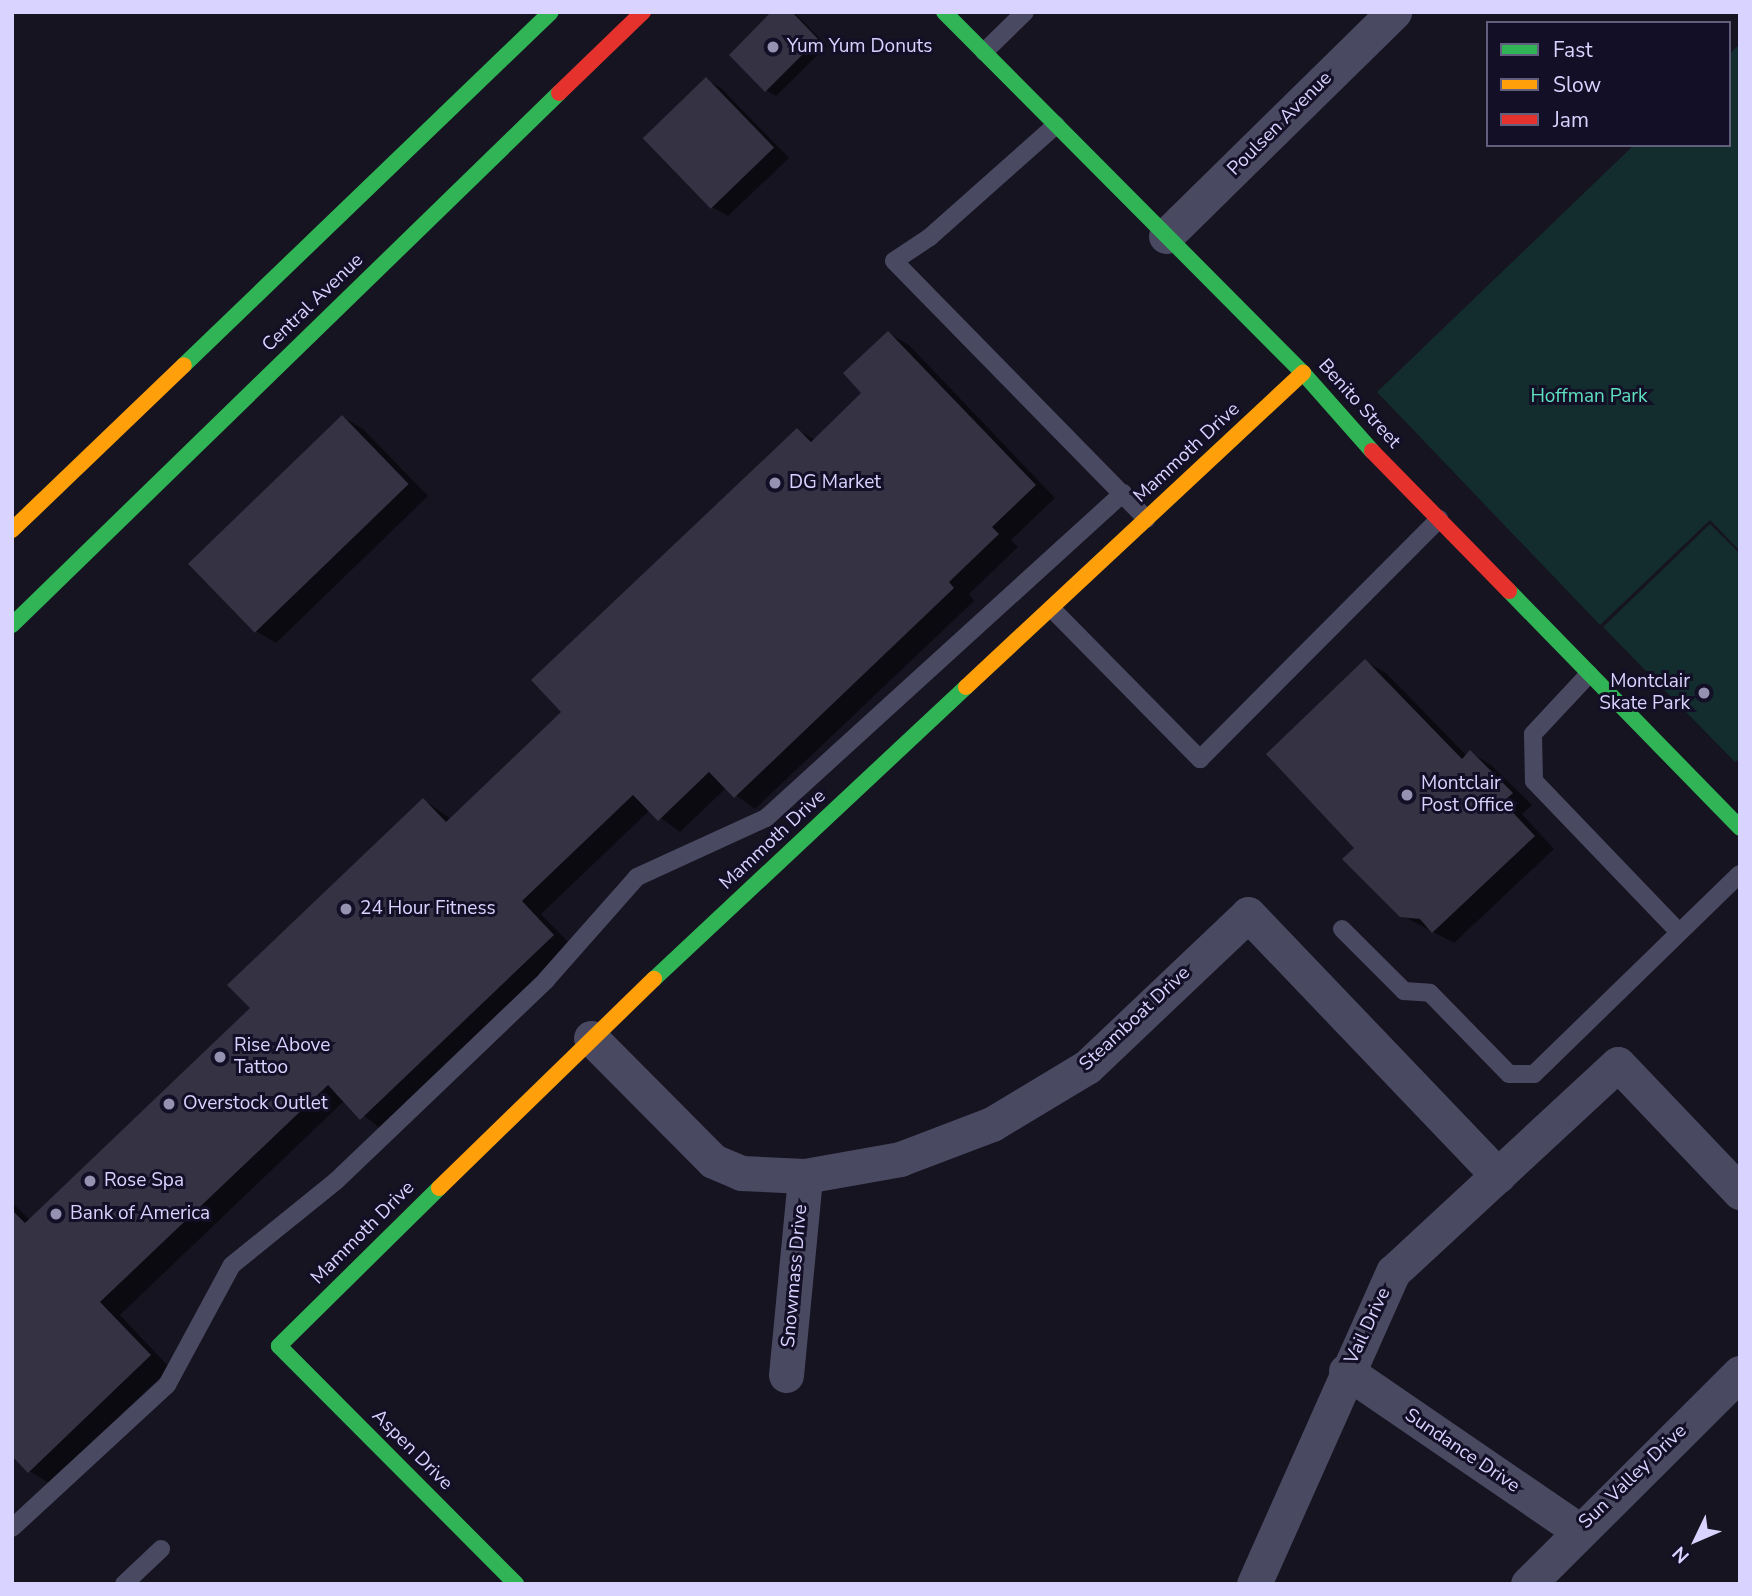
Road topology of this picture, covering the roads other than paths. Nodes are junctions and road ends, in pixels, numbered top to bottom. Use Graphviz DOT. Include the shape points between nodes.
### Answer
graph roads {
  1 [pos="551,12"];
  2 [pos="643,12"];
  3 [pos="944,12"];
  4 [pos="1025,12"];
  5 [pos="1394,12"];
  6 [pos="984,52"];
  7 [pos="1056,125"];
  8 [pos="1166,236"];
  9 [pos="1303,373"];
  10 [pos="1123,493"];
  11 [pos="1147,519"];
  12 [pos="1438,519"];
  13 [pos="12,530"];
  14 [pos="1052,608"];
  15 [pos="12,625"];
  16 [pos="1589,674"];
  17 [pos="1740,828"];
  18 [pos="1740,874"];
  19 [pos="1342,929"];
  20 [pos="1679,932"];
  21 [pos="591,1038"];
  22 [pos="1498,1175"];
  23 [pos="805,1176"];
  24 [pos="1740,1192"];
  25 [pos="279,1346"];
  26 [pos="1346,1371"];
  27 [pos="1740,1373"];
  28 [pos="786,1375"];
  29 [pos="12,1528"];
  30 [pos="1578,1530"];
  31 [pos="161,1549"];
  32 [pos="124,1584"];
  33 [pos="516,1584"];
  34 [pos="1254,1584"];
  35 [pos="1528,1584"];
  1 -- 13 [label="street"];
  2 -- 15 [label="street, Central Avenue"];
  3 -- 6 [label="street, Benito Street"];
  4 -- 6 [label="lane"];
  5 -- 8 [label="street, Poulsen Avenue"];
  6 -- 7 [label="street, Benito Street"];
  7 -- 8 [label="street, Benito Street"];
  7 -- 10 [label="lane" via="930,237 894,261"];
  8 -- 9 [label="street, Benito Street"];
  9 -- 11 [label="street, Mammoth Drive"];
  9 -- 12 [label="street, Benito Street"];
  10 -- 11 [label="lane"];
  10 -- 29 [label="lane" via="766,818 637,877 546,980 336,1181 232,1265 167,1385"];
  11 -- 14 [label="street, Mammoth Drive"];
  12 -- 14 [label="lane" via="1200,759"];
  12 -- 16 [label="street, Benito Street"];
  14 -- 21 [label="street, Mammoth Drive"];
  16 -- 17 [label="street, Benito Street"];
  16 -- 20 [label="lane" via="1533,734 1534,781"];
  18 -- 20 [label="lane"];
  19 -- 20 [label="lane" via="1404,991 1430,993 1509,1074 1534,1074"];
  21 -- 23 [label="street, Steamboat Drive" via="713,1161 741,1173"];
  21 -- 25 [label="street, Mammoth Drive"];
  22 -- 23 [label="street, Steamboat Drive" via="1248,914 1087,1067 992,1124 900,1158"];
  22 -- 24 [label="street, Vail Drive" via="1618,1064"];
  22 -- 26 [label="street, Vail Drive" via="1392,1272"];
  23 -- 28 [label="street, Snowmass Drive"];
  25 -- 33 [label="street, Aspen Drive"];
  26 -- 30 [label="street, Sundance Drive"];
  26 -- 34 [label="street, Vail Drive"];
  27 -- 30 [label="street, Sun Valley Drive"];
  30 -- 35 [label="street, Sun Valley Drive"];
  31 -- 32 [label="lane"];
}
